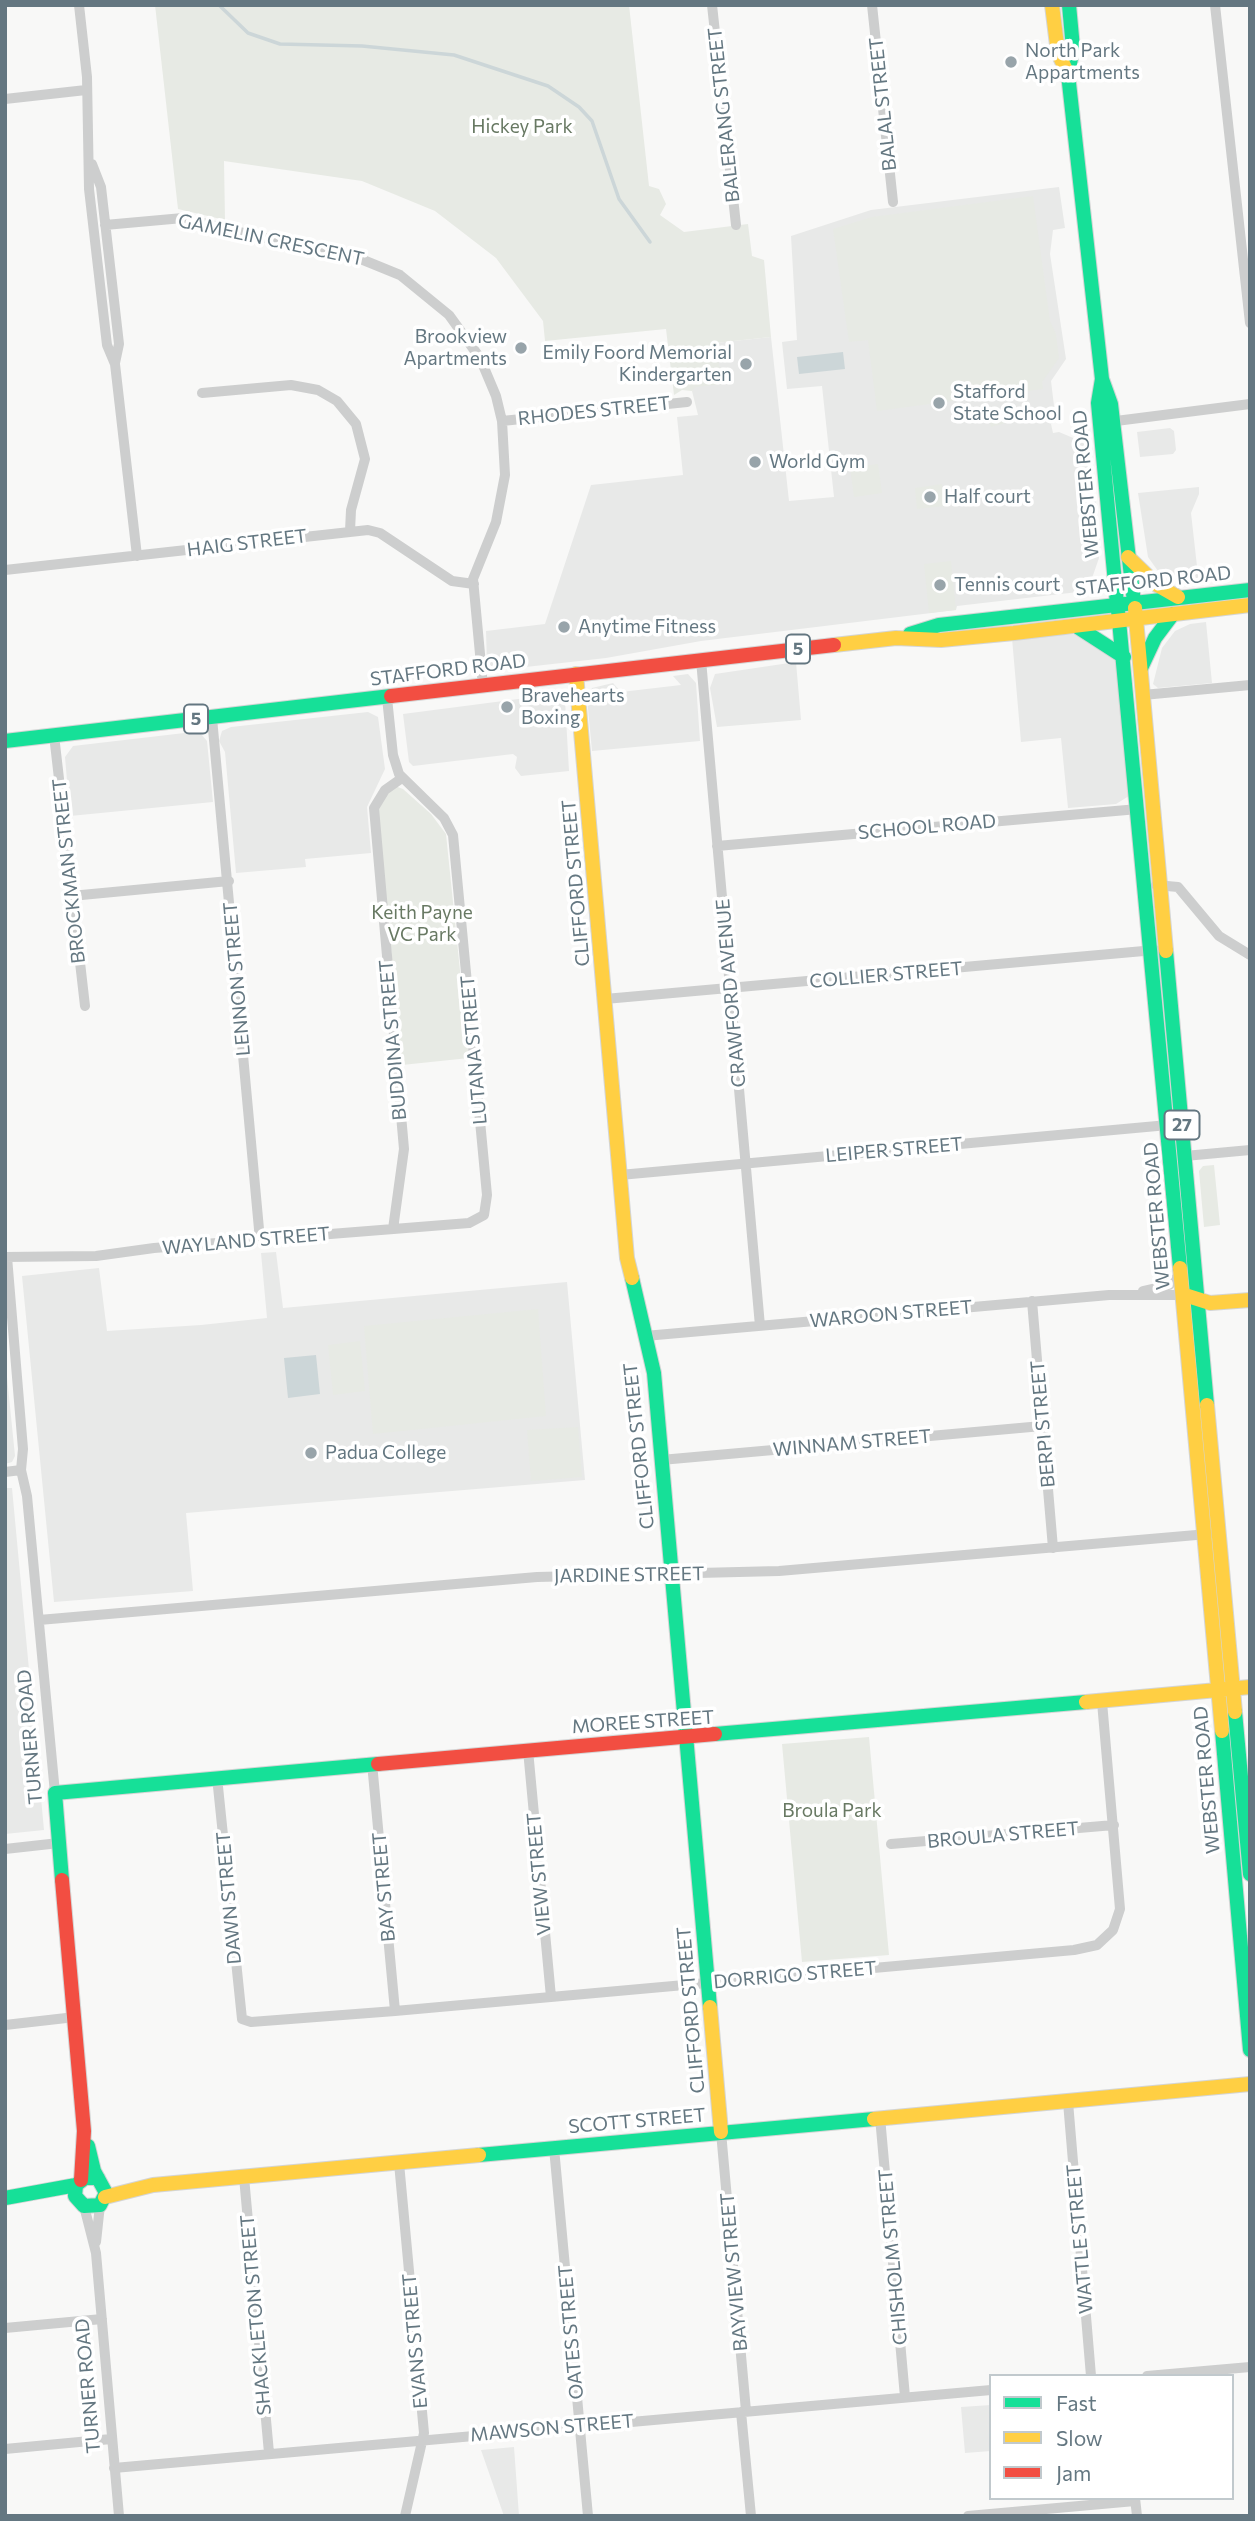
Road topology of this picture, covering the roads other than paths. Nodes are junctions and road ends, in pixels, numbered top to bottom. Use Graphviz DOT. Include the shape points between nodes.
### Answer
graph roads {
  1 [pos="79,5"];
  2 [pos="712,5"];
  3 [pos="872,5"];
  4 [pos="1052,5"];
  5 [pos="1069,5"];
  6 [pos="1214,5"];
  7 [pos="1068,74"];
  8 [pos="86,90"];
  9 [pos="5,99"];
  10 [pos="91,161"];
  11 [pos="893,202"];
  12 [pos="105,225"];
  13 [pos="736,225"];
  14 [pos="1246,259"];
  15 [pos="1250,323"];
  16 [pos="115,363"];
  17 [pos="202,393"];
  18 [pos="687,402"];
  19 [pos="1250,404"];
  20 [pos="502,421"];
  21 [pos="1106,423"];
  22 [pos="350,531"];
  23 [pos="137,556"];
  24 [pos="1128,557"];
  25 [pos="5,570"];
  26 [pos="474,584"];
  27 [pos="1250,590"];
  28 [pos="1178,597"];
  29 [pos="1134,602"];
  30 [pos="1117,604"];
  31 [pos="1250,605"];
  32 [pos="1173,614"];
  33 [pos="1136,618"];
  34 [pos="1119,621"];
  35 [pos="1076,626"];
  36 [pos="896,638"];
  37 [pos="1124,657"];
  38 [pos="701,660"];
  39 [pos="1141,668"];
  40 [pos="576,674"];
  41 [pos="1250,685"];
  42 [pos="483,686"];
  43 [pos="1143,695"];
  44 [pos="387,698"];
  45 [pos="212,718"];
  46 [pos="54,735"];
  47 [pos="5,741"];
  48 [pos="402,778"];
  49 [pos="1138,809"];
  50 [pos="717,846"];
  51 [pos="229,881"];
  52 [pos="1161,884"];
  53 [pos="1145,886"];
  54 [pos="71,896"];
  55 [pos="1159,950"];
  56 [pos="1250,955"];
  57 [pos="731,988"];
  58 [pos="605,999"];
  59 [pos="85,1006"];
  60 [pos="1168,1125"];
  61 [pos="1250,1150"];
  62 [pos="1185,1156"];
  63 [pos="746,1163"];
  64 [pos="620,1175"];
  65 [pos="484,1215"];
  66 [pos="393,1229"];
  67 [pos="260,1240"];
  68 [pos="6,1257"];
  69 [pos="1181,1274"];
  70 [pos="1136,1293"];
  71 [pos="1184,1295"];
  72 [pos="1199,1300"];
  73 [pos="1250,1300"];
  74 [pos="1032,1301"];
  75 [pos="760,1326"];
  76 [pos="645,1336"];
  77 [pos="1042,1426"];
  78 [pos="661,1460"];
  79 [pos="21,1470"];
  80 [pos="5,1472"];
  81 [pos="1212,1534"];
  82 [pos="1054,1548"];
  83 [pos="671,1572"];
  84 [pos="39,1620"];
  85 [pos="1250,1687"];
  86 [pos="1233,1689"];
  87 [pos="1218,1690"];
  88 [pos="1102,1702"];
  89 [pos="685,1738"];
  90 [pos="528,1750"];
  91 [pos="372,1763"];
  92 [pos="217,1777"];
  93 [pos="55,1793"];
  94 [pos="1114,1825"];
  95 [pos="59,1843"];
  96 [pos="891,1844"];
  97 [pos="5,1849"];
  98 [pos="1250,1874"];
  99 [pos="1245,1932"];
  100 [pos="707,1983"];
  101 [pos="551,1997"];
  102 [pos="395,2011"];
  103 [pos="75,2017"];
  104 [pos="242,2019"];
  105 [pos="5,2025"];
  106 [pos="1250,2050"];
  107 [pos="1250,2084"];
  108 [pos="1068,2102"];
  109 [pos="880,2117"];
  110 [pos="84,2131"];
  111 [pos="720,2133"];
  112 [pos="554,2148"];
  113 [pos="399,2164"];
  114 [pos="244,2177"];
  115 [pos="79,2182"];
  116 [pos="101,2191"];
  117 [pos="31,2196"];
  118 [pos="5,2198"];
  119 [pos="80,2203"];
  120 [pos="96,2253"];
  121 [pos="102,2319"];
  122 [pos="5,2329"];
  123 [pos="1250,2367"];
  124 [pos="1091,2374"];
  125 [pos="1170,2374"];
  126 [pos="989,2389"];
  127 [pos="905,2397"];
  128 [pos="744,2411"];
  129 [pos="580,2426"];
  130 [pos="111,2439"];
  131 [pos="424,2440"];
  132 [pos="5,2449"];
  133 [pos="269,2453"];
  134 [pos="114,2468"];
  135 [pos="1135,2500"];
  136 [pos="119,2516"];
  137 [pos="405,2516"];
  138 [pos="587,2516"];
  139 [pos="751,2516"];
  140 [pos="968,2516"];
  141 [pos="1137,2516"];
  1 -- 8 [label="street"];
  2 -- 13 [label="street, BALERANG STREET"];
  3 -- 11 [label="street, BALAL STREET"];
  4 -- 7 [label="main road, WEBSTER ROAD" via="1058,53"];
  5 -- 7 [label="main road, WEBSTER ROAD" via="1073,48"];
  6 -- 14 [label="street"];
  7 -- 21 [label="main road, WEBSTER ROAD" via="1102,379 1098,403"];
  8 -- 9 [label="street"];
  8 -- 10 [label="street"];
  10 -- 12 [label="street" via="101,187"];
  10 -- 16 [label="street" via="89,189 107,345"];
  12 -- 16 [label="street" via="119,344"];
  12 -- 20 [label="street, GAMELIN CRESCENT" via="183,218 263,239 346,253 391,270 443,309 476,350"];
  14 -- 15 [label="street"];
  16 -- 23 [label="street"];
  17 -- 22 [label="street" via="290,385 318,390 338,401 356,424 365,459"];
  18 -- 20 [label="street, RHODES STREET"];
  19 -- 21 [label="street"];
  20 -- 26 [label="street, GAMELIN CRESCENT" via="505,475 496,522 475,570"];
  21 -- 24 [label="main road, WEBSTER ROAD"];
  21 -- 30 [label="main road, WEBSTER ROAD"];
  22 -- 23 [label="street, HAIG STREET"];
  22 -- 26 [label="street, HAIG STREET" via="376,531 452,581"];
  23 -- 25 [label="street, HAIG STREET"];
  24 -- 28 [label="main road" via="1157,585"];
  24 -- 29 [label="main road, WEBSTER ROAD"];
  26 -- 42 [label="street, GAMELIN CRESCENT"];
  27 -- 28 [label="main road, STAFFORD ROAD / 5"];
  28 -- 29 [label="main road, STAFFORD ROAD / 5"];
  29 -- 30 [label="main road, STAFFORD ROAD / 5"];
  29 -- 33 [label="main road, WEBSTER ROAD / 27"];
  30 -- 34 [label="main road, WEBSTER ROAD / 27"];
  30 -- 36 [label="main road, STAFFORD ROAD / 5" via="939,625"];
  31 -- 32 [label="main road, STAFFORD ROAD / 5"];
  32 -- 33 [label="main road, STAFFORD ROAD / 5"];
  32 -- 39 [label="main road"];
  33 -- 34 [label="main road, STAFFORD ROAD / 5"];
  33 -- 39 [label="main road, WEBSTER ROAD / 27"];
  34 -- 35 [label="main road, STAFFORD ROAD / 5"];
  34 -- 37 [label="main road, WEBSTER ROAD / 27"];
  35 -- 36 [label="main road, STAFFORD ROAD / 5" via="941,640"];
  35 -- 37 [label="main road"];
  36 -- 38 [label="main road, STAFFORD ROAD / 5"];
  37 -- 49 [label="main road, WEBSTER ROAD / 27"];
  38 -- 40 [label="main road, STAFFORD ROAD / 5"];
  38 -- 50 [label="street, CRAWFORD AVENUE"];
  39 -- 43 [label="main road, WEBSTER ROAD / 27"];
  40 -- 42 [label="main road, STAFFORD ROAD / 5"];
  40 -- 58 [label="main road, CLIFFORD STREET"];
  41 -- 43 [label="street"];
  42 -- 44 [label="main road, STAFFORD ROAD / 5"];
  43 -- 52 [label="main road, WEBSTER ROAD / 27"];
  44 -- 45 [label="main road, STAFFORD ROAD / 5"];
  44 -- 48 [label="street" via="393,755"];
  45 -- 46 [label="main road, STAFFORD ROAD / 5"];
  45 -- 51 [label="street, LENNON STREET"];
  46 -- 47 [label="main road, STAFFORD ROAD / 5"];
  46 -- 54 [label="street, BROCKMAN STREET"];
  48 -- 65 [label="street, LUTANA STREET" via="444,818 453,835 487,1195"];
  48 -- 66 [label="street, BUDDINA STREET" via="386,790 374,808 404,1149"];
  49 -- 50 [label="street, SCHOOL ROAD"];
  49 -- 53 [label="main road, WEBSTER ROAD / 27"];
  50 -- 57 [label="street, CRAWFORD AVENUE"];
  51 -- 54 [label="street"];
  51 -- 67 [label="street, LENNON STREET"];
  52 -- 53 [label="street"];
  52 -- 55 [label="main road, WEBSTER ROAD / 27"];
  52 -- 56 [label="street" via="1178,887 1219,936"];
  53 -- 55 [label="main road, WEBSTER ROAD / 27"];
  54 -- 59 [label="street, BROCKMAN STREET"];
  55 -- 57 [label="street, COLLIER STREET"];
  55 -- 60 [label="main road, WEBSTER ROAD / 27"];
  55 -- 62 [label="main road, WEBSTER ROAD / 27"];
  57 -- 58 [label="street, COLLIER STREET"];
  57 -- 63 [label="street, CRAWFORD AVENUE"];
  58 -- 64 [label="main road, CLIFFORD STREET"];
  60 -- 63 [label="street, LEIPER STREET"];
  60 -- 69 [label="main road, WEBSTER ROAD / 27"];
  61 -- 62 [label="street"];
  62 -- 72 [label="main road, WEBSTER ROAD / 27"];
  63 -- 64 [label="street, LEIPER STREET"];
  63 -- 75 [label="street, CRAWFORD AVENUE"];
  64 -- 76 [label="main road, CLIFFORD STREET" via="630,1278"];
  65 -- 66 [label="street, WAYLAND STREET" via="470,1223"];
  66 -- 67 [label="street, WAYLAND STREET"];
  67 -- 68 [label="street, WAYLAND STREET" via="96,1256"];
  68 -- 79 [label="street, TURNER ROAD"];
  69 -- 70 [label="street, WAROON STREET" via="1168,1284"];
  69 -- 71 [label="main road, WEBSTER ROAD / 27"];
  70 -- 71 [label="street, WAROON STREET"];
  70 -- 74 [label="street, WAROON STREET"];
  71 -- 72 [label="main road"];
  71 -- 81 [label="main road, WEBSTER ROAD / 27"];
  72 -- 73 [label="main road"];
  72 -- 81 [label="main road, WEBSTER ROAD / 27"];
  74 -- 75 [label="street, WAROON STREET"];
  74 -- 77 [label="street, BERPI STREET"];
  75 -- 76 [label="street, WAROON STREET"];
  76 -- 78 [label="main road, CLIFFORD STREET" via="654,1373"];
  77 -- 78 [label="street, WINNAM STREET"];
  77 -- 82 [label="street, BERPI STREET"];
  78 -- 83 [label="main road, CLIFFORD STREET"];
  79 -- 80 [label="street"];
  79 -- 84 [label="street, TURNER ROAD"];
  81 -- 82 [label="street, JARDINE STREET"];
  81 -- 86 [label="main road, WEBSTER ROAD / 27"];
  81 -- 87 [label="main road, WEBSTER ROAD / 27"];
  82 -- 83 [label="street, JARDINE STREET" via="760,1572"];
  83 -- 84 [label="street, JARDINE STREET" via="537,1577"];
  83 -- 89 [label="main road, CLIFFORD STREET"];
  84 -- 93 [label="street, TURNER ROAD"];
  85 -- 86 [label="main road, MOREE STREET"];
  86 -- 87 [label="main road, MOREE STREET"];
  86 -- 98 [label="main road, WEBSTER ROAD / 27"];
  87 -- 88 [label="main road, MOREE STREET"];
  87 -- 99 [label="main road, WEBSTER ROAD / 27"];
  88 -- 89 [label="main road, MOREE STREET"];
  88 -- 94 [label="street, DORRIGO STREET"];
  89 -- 90 [label="main road, MOREE STREET"];
  89 -- 100 [label="main road, CLIFFORD STREET"];
  90 -- 91 [label="main road, MOREE STREET"];
  90 -- 101 [label="street, VIEW STREET"];
  91 -- 92 [label="main road, MOREE STREET"];
  91 -- 102 [label="street, BAY STREET"];
  92 -- 93 [label="main road, MOREE STREET"];
  92 -- 104 [label="street, DAWN STREET"];
  93 -- 95 [label="main road, TURNER ROAD"];
  94 -- 96 [label="street, BROULA STREET"];
  94 -- 100 [label="street, DORRIGO STREET" via="1120,1909 1113,1930 1097,1945 1074,1951"];
  95 -- 97 [label="street"];
  95 -- 103 [label="main road, TURNER ROAD"];
  99 -- 106 [label="main road, WEBSTER ROAD / 27"];
  100 -- 101 [label="street, DORRIGO STREET"];
  100 -- 111 [label="main road, CLIFFORD STREET"];
  101 -- 102 [label="street, DORRIGO STREET"];
  102 -- 104 [label="street, DORRIGO STREET"];
  103 -- 105 [label="street"];
  103 -- 110 [label="main road, TURNER ROAD"];
  107 -- 108 [label="main road, SCOTT STREET"];
  108 -- 109 [label="main road, SCOTT STREET"];
  108 -- 124 [label="street, WATTLE STREET"];
  109 -- 111 [label="main road, SCOTT STREET"];
  109 -- 127 [label="street, CHISHOLM STREET"];
  110 -- 115 [label="main road, TURNER ROAD"];
  110 -- 116 [label="main road, TURNER ROAD"];
  111 -- 112 [label="main road, SCOTT STREET"];
  111 -- 128 [label="street, BAYVIEW STREET"];
  112 -- 113 [label="main road, SCOTT STREET"];
  112 -- 129 [label="street, OATES STREET"];
  113 -- 114 [label="main road, SCOTT STREET"];
  113 -- 131 [label="street, EVANS STREET"];
  114 -- 116 [label="main road, SCOTT STREET"];
  114 -- 133 [label="street, SHACKLETON STREET"];
  115 -- 116 [label="main road"];
  115 -- 117 [label="main road"];
  115 -- 119 [label="main road, TURNER ROAD"];
  116 -- 119 [label="main road"];
  116 -- 120 [label="street, TURNER ROAD"];
  117 -- 118 [label="main road"];
  117 -- 119 [label="main road"];
  119 -- 120 [label="street, TURNER ROAD"];
  120 -- 121 [label="street, TURNER ROAD"];
  121 -- 122 [label="street"];
  121 -- 130 [label="street, TURNER ROAD"];
  123 -- 125 [label="street"];
  126 -- 127 [label="street, MAWSON STREET"];
  127 -- 128 [label="street, MAWSON STREET"];
  128 -- 129 [label="street, MAWSON STREET"];
  128 -- 139 [label="street, BAYVIEW STREET"];
  129 -- 131 [label="street, MAWSON STREET"];
  129 -- 138 [label="street, OATES STREET"];
  130 -- 132 [label="street"];
  130 -- 134 [label="street, TURNER ROAD"];
  131 -- 133 [label="street, MAWSON STREET"];
  131 -- 137 [label="street, EVANS STREET"];
  133 -- 134 [label="street, MAWSON STREET"];
  134 -- 136 [label="street, TURNER ROAD"];
  135 -- 140 [label="street"];
  135 -- 141 [label="street"];
}
